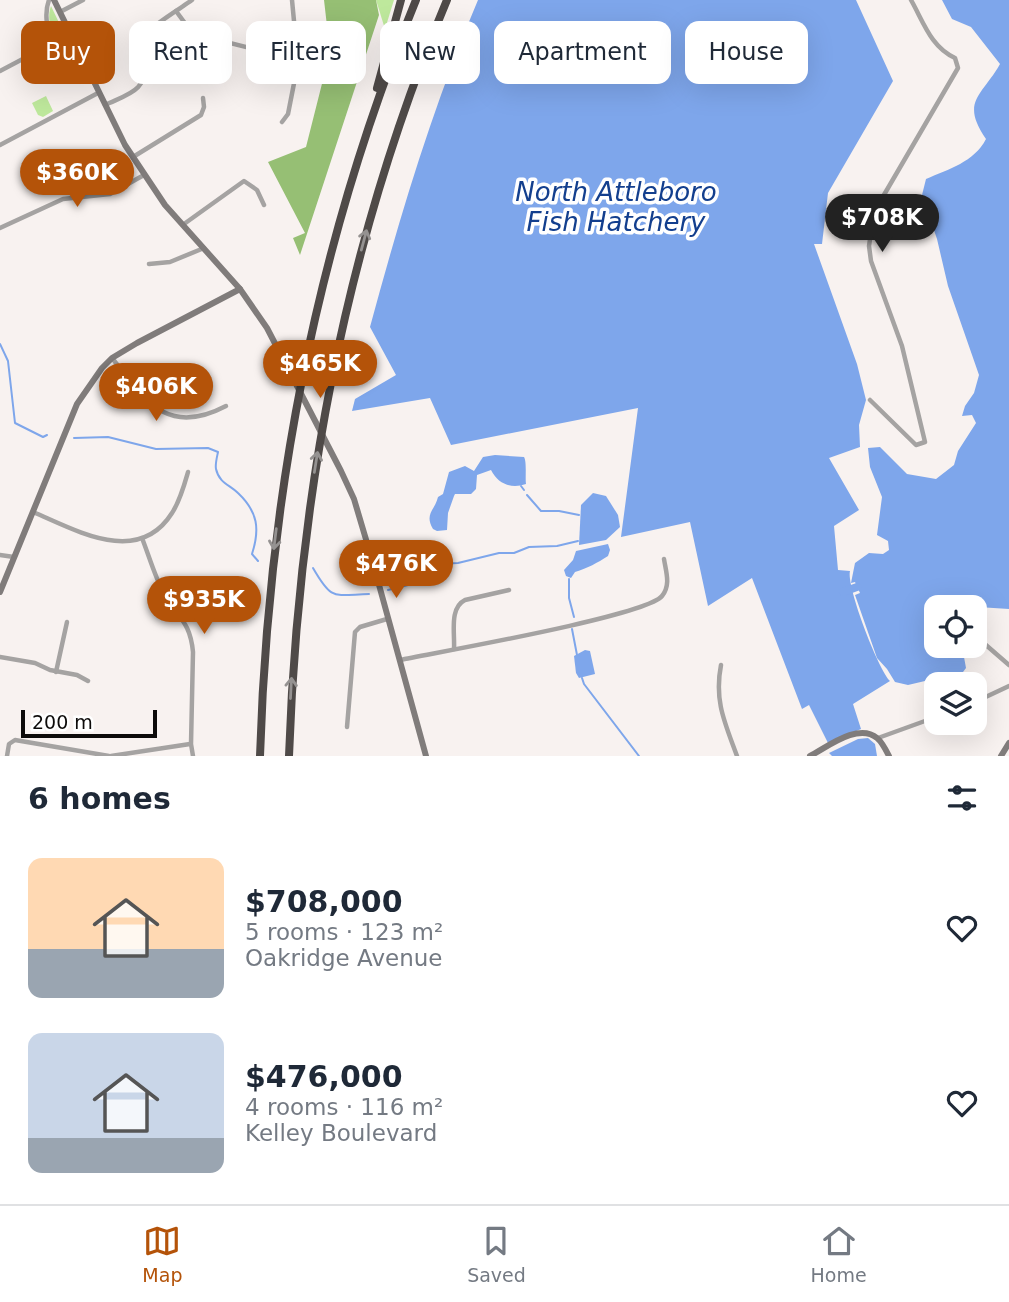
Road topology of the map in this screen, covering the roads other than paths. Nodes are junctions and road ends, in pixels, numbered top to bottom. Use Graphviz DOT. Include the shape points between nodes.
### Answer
graph roads {
  1 [pos="49,0"];
  2 [pos="54,0"];
  3 [pos="83,0"];
  4 [pos="192,0"];
  5 [pos="292,0"];
  6 [pos="401,0"];
  7 [pos="416,0"];
  8 [pos="447,0"];
  9 [pos="911,0"];
  10 [pos="176,11"];
  11 [pos="60,12"];
  12 [pos="46,21"];
  13 [pos="64,21"];
  14 [pos="294,21"];
  15 [pos="246,47"];
  16 [pos="21,60"];
  17 [pos="0,71"];
  18 [pos="94,84"];
  19 [pos="294,84"];
  20 [pos="98,93"];
  21 [pos="203,98"];
  22 [pos="104,105"];
  23 [pos="282,122"];
  24 [pos="0,145"];
  25 [pos="133,158"];
  26 [pos="358,158"];
  27 [pos="144,175"];
  28 [pos="264,205"];
  29 [pos="184,224"];
  30 [pos="0,228"];
  31 [pos="205,248"];
  32 [pos="149,264"];
  33 [pos="240,289"];
  34 [pos="112,359"];
  35 [pos="870,400"];
  36 [pos="226,406"];
  37 [pos="188,472"];
  38 [pos="33,512"];
  39 [pos="142,538"];
  40 [pos="0,555"];
  41 [pos="14,557"];
  42 [pos="664,559"];
  43 [pos="509,590"];
  44 [pos="0,592"];
  45 [pos="387,619"];
  46 [pos="67,622"];
  47 [pos="987,646"];
  48 [pos="454,649"];
  49 [pos="0,657"];
  50 [pos="399,660"];
  51 [pos="1009,665"];
  52 [pos="721,666"];
  53 [pos="56,672"];
  54 [pos="88,681"];
  55 [pos="1009,686"];
  56 [pos="987,696"];
  57 [pos="924,721"];
  58 [pos="347,727"];
  59 [pos="877,738"];
  60 [pos="1009,743"];
  61 [pos="191,744"];
  62 [pos="7,756"];
  63 [pos="110,756"];
  64 [pos="193,756"];
  65 [pos="260,756"];
  66 [pos="289,756"];
  67 [pos="426,756"];
  68 [pos="737,756"];
  69 [pos="810,756"];
  70 [pos="889,756"];
  71 [pos="1001,756"];
  1 -- 12 [label="street"];
  2 -- 11 [label="main road"];
  3 -- 11 [label="street"];
  4 -- 10 [label="street"];
  5 -- 14 [label="street"];
  6 -- 26 [label="highway"];
  7 -- 26 [label="highway"];
  66 -- 8 [label="highway, one-way" via="302,563 333,366 377,197"];
  9 -- 35 [label="street" via="934,43 955,58 958,68 874,212 869,246 902,346 925,442 916,445"];
  10 -- 15 [label="street" via="198,35"];
  10 -- 22 [label="street" via="144,38 145,75 139,87"];
  11 -- 13 [label="main road"];
  16 -- 17 [label="street"];
  18 -- 20 [label="main road"];
  19 -- 23 [label="street"];
  20 -- 22 [label="main road"];
  20 -- 24 [label="street"];
  21 -- 25 [label="street" via="201,115"];
  22 -- 25 [label="main road"];
  25 -- 27 [label="main road"];
  26 -- 65 [label="highway, one-way" via="320,295 288,450 268,599"];
  27 -- 29 [label="main road"];
  27 -- 30 [label="street" via="110,194 63,199"];
  28 -- 29 [label="street" via="257,190 244,181"];
  29 -- 31 [label="main road"];
  31 -- 32 [label="street" via="170,262"];
  31 -- 33 [label="main road"];
  33 -- 34 [label="main road"];
  33 -- 45 [label="main road" via="267,328 354,499"];
  34 -- 36 [label="street" via="139,393 162,412 196,418"];
  34 -- 38 [label="main road" via="77,404"];
  37 -- 39 [label="street" via="172,515"];
  38 -- 39 [label="street" via="110,542"];
  38 -- 41 [label="main road"];
  39 -- 61 [label="street" via="163,592 191,637"];
  40 -- 41 [label="street"];
  41 -- 44 [label="main road"];
  42 -- 48 [label="street" via="666,589 648,605"];
  43 -- 48 [label="street" via="458,604"];
  45 -- 50 [label="main road"];
  45 -- 58 [label="street" via="355,632"];
  46 -- 53 [label="street"];
  47 -- 51 [label="street"];
  48 -- 50 [label="street"];
  49 -- 53 [label="street"];
  50 -- 67 [label="main road"];
  52 -- 68 [label="street" via="719,702"];
  53 -- 54 [label="street"];
  55 -- 56 [label="street"];
  57 -- 59 [label="street"];
  59 -- 69 [label="main road" via="867,733 851,735"];
  59 -- 70 [label="main road"];
  60 -- 71 [label="main road"];
  61 -- 63 [label="street"];
  61 -- 64 [label="street"];
  62 -- 63 [label="street" via="12,741"];
}
